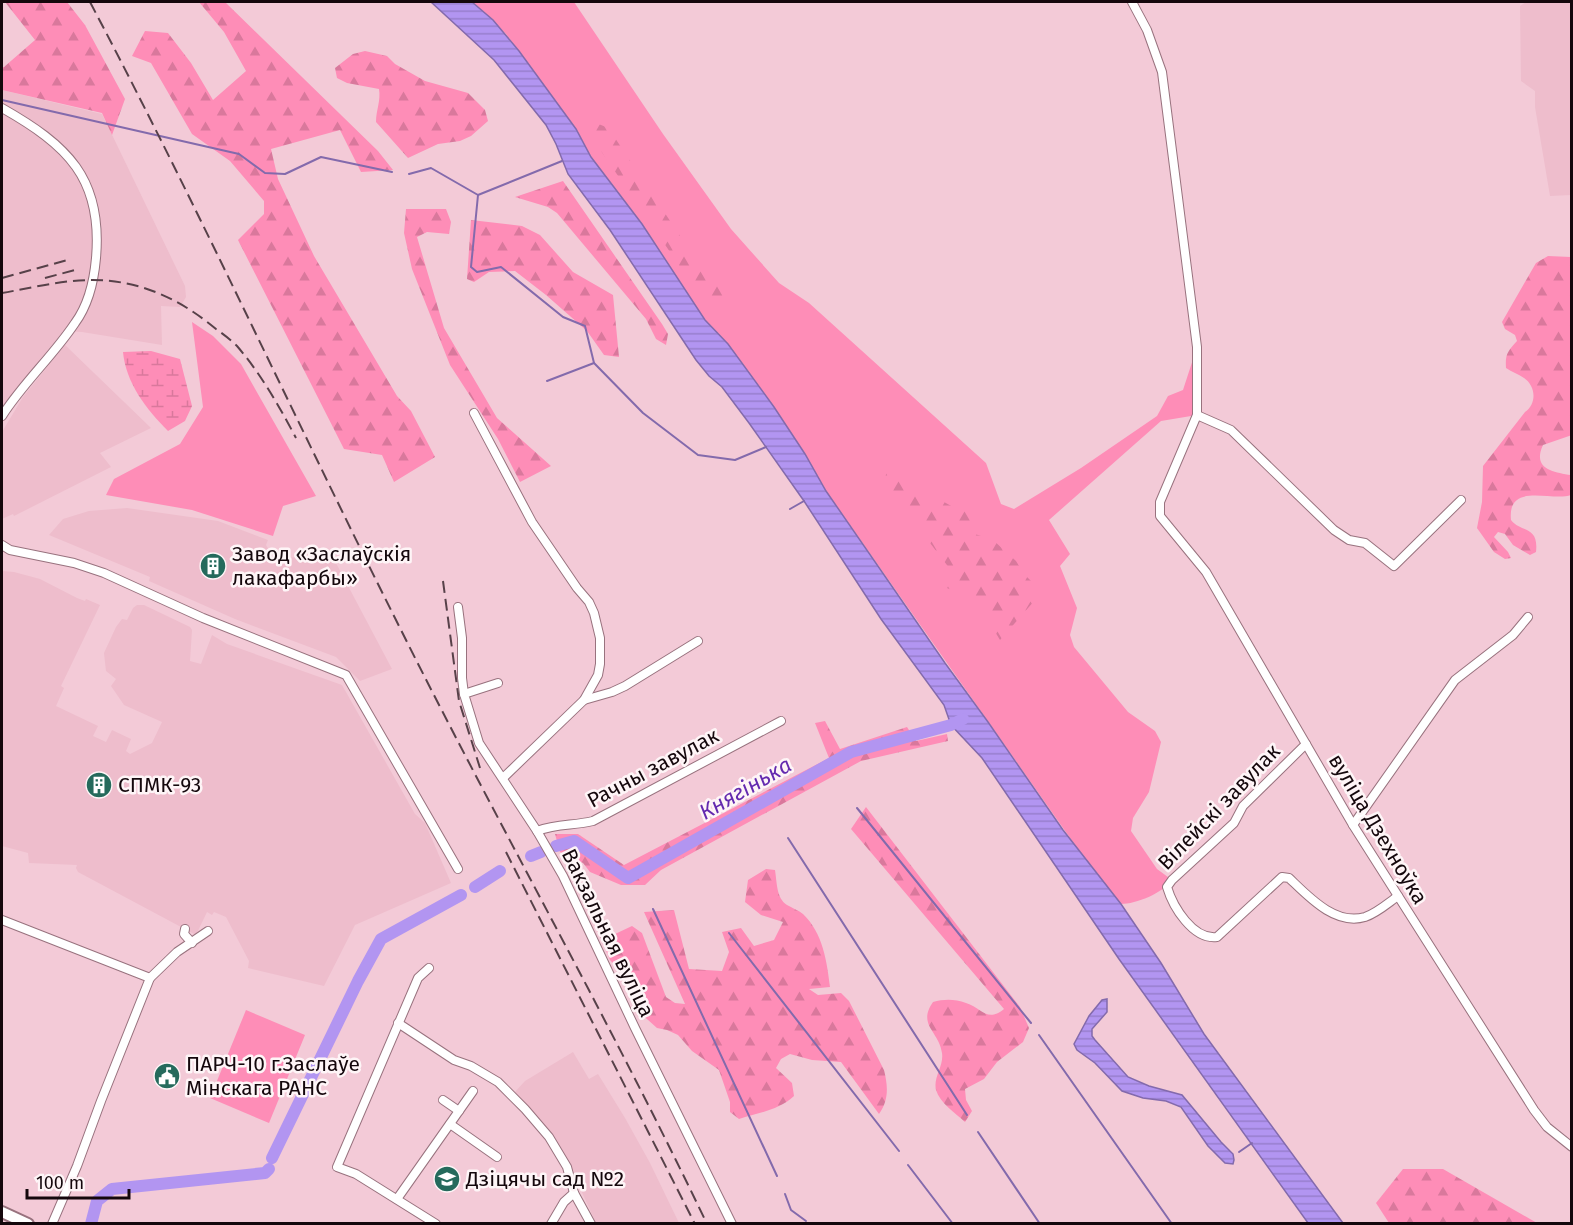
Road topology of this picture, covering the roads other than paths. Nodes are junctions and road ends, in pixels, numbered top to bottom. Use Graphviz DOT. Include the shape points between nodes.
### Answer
graph roads {
  1 [pos="1131,2"];
  2 [pos="2,108"];
  3 [pos="474,413"];
  4 [pos="2,416"];
  5 [pos="1197,416"];
  6 [pos="1461,501"];
  7 [pos="2,545"];
  8 [pos="458,608"];
  9 [pos="1528,617"];
  10 [pos="698,641"];
  11 [pos="498,683"];
  12 [pos="464,694"];
  13 [pos="584,700"];
  14 [pos="781,721"];
  15 [pos="1306,744"];
  16 [pos="503,778"];
  17 [pos="1353,825"];
  18 [pos="537,831"];
  19 [pos="458,869"];
  20 [pos="1398,896"];
  21 [pos="2,920"];
  22 [pos="185,929"];
  23 [pos="208,931"];
  24 [pos="192,943"];
  25 [pos="429,968"];
  26 [pos="150,978"];
  27 [pos="398,1023"];
  28 [pos="473,1091"];
  29 [pos="443,1100"];
  30 [pos="459,1111"];
  31 [pos="450,1124"];
  32 [pos="1572,1147"];
  33 [pos="496,1157"];
  34 [pos="574,1193"];
  35 [pos="397,1199"];
  36 [pos="2,1212"];
  37 [pos="28,1224"];
  38 [pos="52,1224"];
  39 [pos="436,1224"];
  40 [pos="551,1224"];
  41 [pos="591,1224"];
  42 [pos="732,1224"];
  1 -- 5 [label="street" via="1147,30 1162,72 1197,346"];
  2 -- 4 [label="street" via="34,126 71,158 89,191 97,226 90,294 76,322"];
  3 -- 13 [label="street" via="532,522 594,613 600,638 600,664"];
  5 -- 6 [label="street" via="1231,430 1334,530 1349,540 1365,543 1394,566"];
  5 -- 15 [label="street, вуліца Дзехноўка" via="1159,510 1164,522 1206,572"];
  7 -- 19 [label="street" via="104,573 203,618 346,675"];
  8 -- 12 [label="street, Вакзальная вуліца"];
  9 -- 17 [label="street" via="1514,635 1455,680"];
  10 -- 13 [label="street" via="625,686"];
  11 -- 12 [label="street"];
  12 -- 16 [label="street, Вакзальная вуліца" via="479,743"];
  13 -- 16 [label="street"];
  14 -- 18 [label="street, Рачны завулак" via="593,821 552,825"];
  15 -- 17 [label="street, вуліца Дзехноўка"];
  15 -- 20 [label="street, Вілейскі завулак" via="1243,806 1234,823 1172,880 1167,887 1173,904 1196,930 1210,938 1217,937 1282,877 1289,878 1322,909 1346,917 1368,916"];
  16 -- 18 [label="street, Вакзальная вуліца"];
  17 -- 20 [label="street, вуліца Дзехноўка"];
  18 -- 42 [label="street, Вакзальная вуліца" via="563,876"];
  20 -- 32 [label="street, вуліца Дзехноўка" via="1534,1110 1547,1127"];
  21 -- 26 [label="street"];
  22 -- 24 [label="street" via="184,934"];
  23 -- 24 [label="street"];
  24 -- 26 [label="street"];
  25 -- 27 [label="street" via="418,978"];
  26 -- 38 [label="street"];
  27 -- 34 [label="street" via="454,1060 498,1082 525,1108 567,1167"];
  27 -- 35 [label="street" via="337,1167"];
  28 -- 30 [label="street"];
  29 -- 30 [label="street"];
  30 -- 31 [label="street"];
  31 -- 33 [label="street"];
  31 -- 35 [label="street"];
  34 -- 40 [label="street"];
  34 -- 41 [label="street"];
  35 -- 39 [label="street"];
  36 -- 37 [label="main road"];
}
